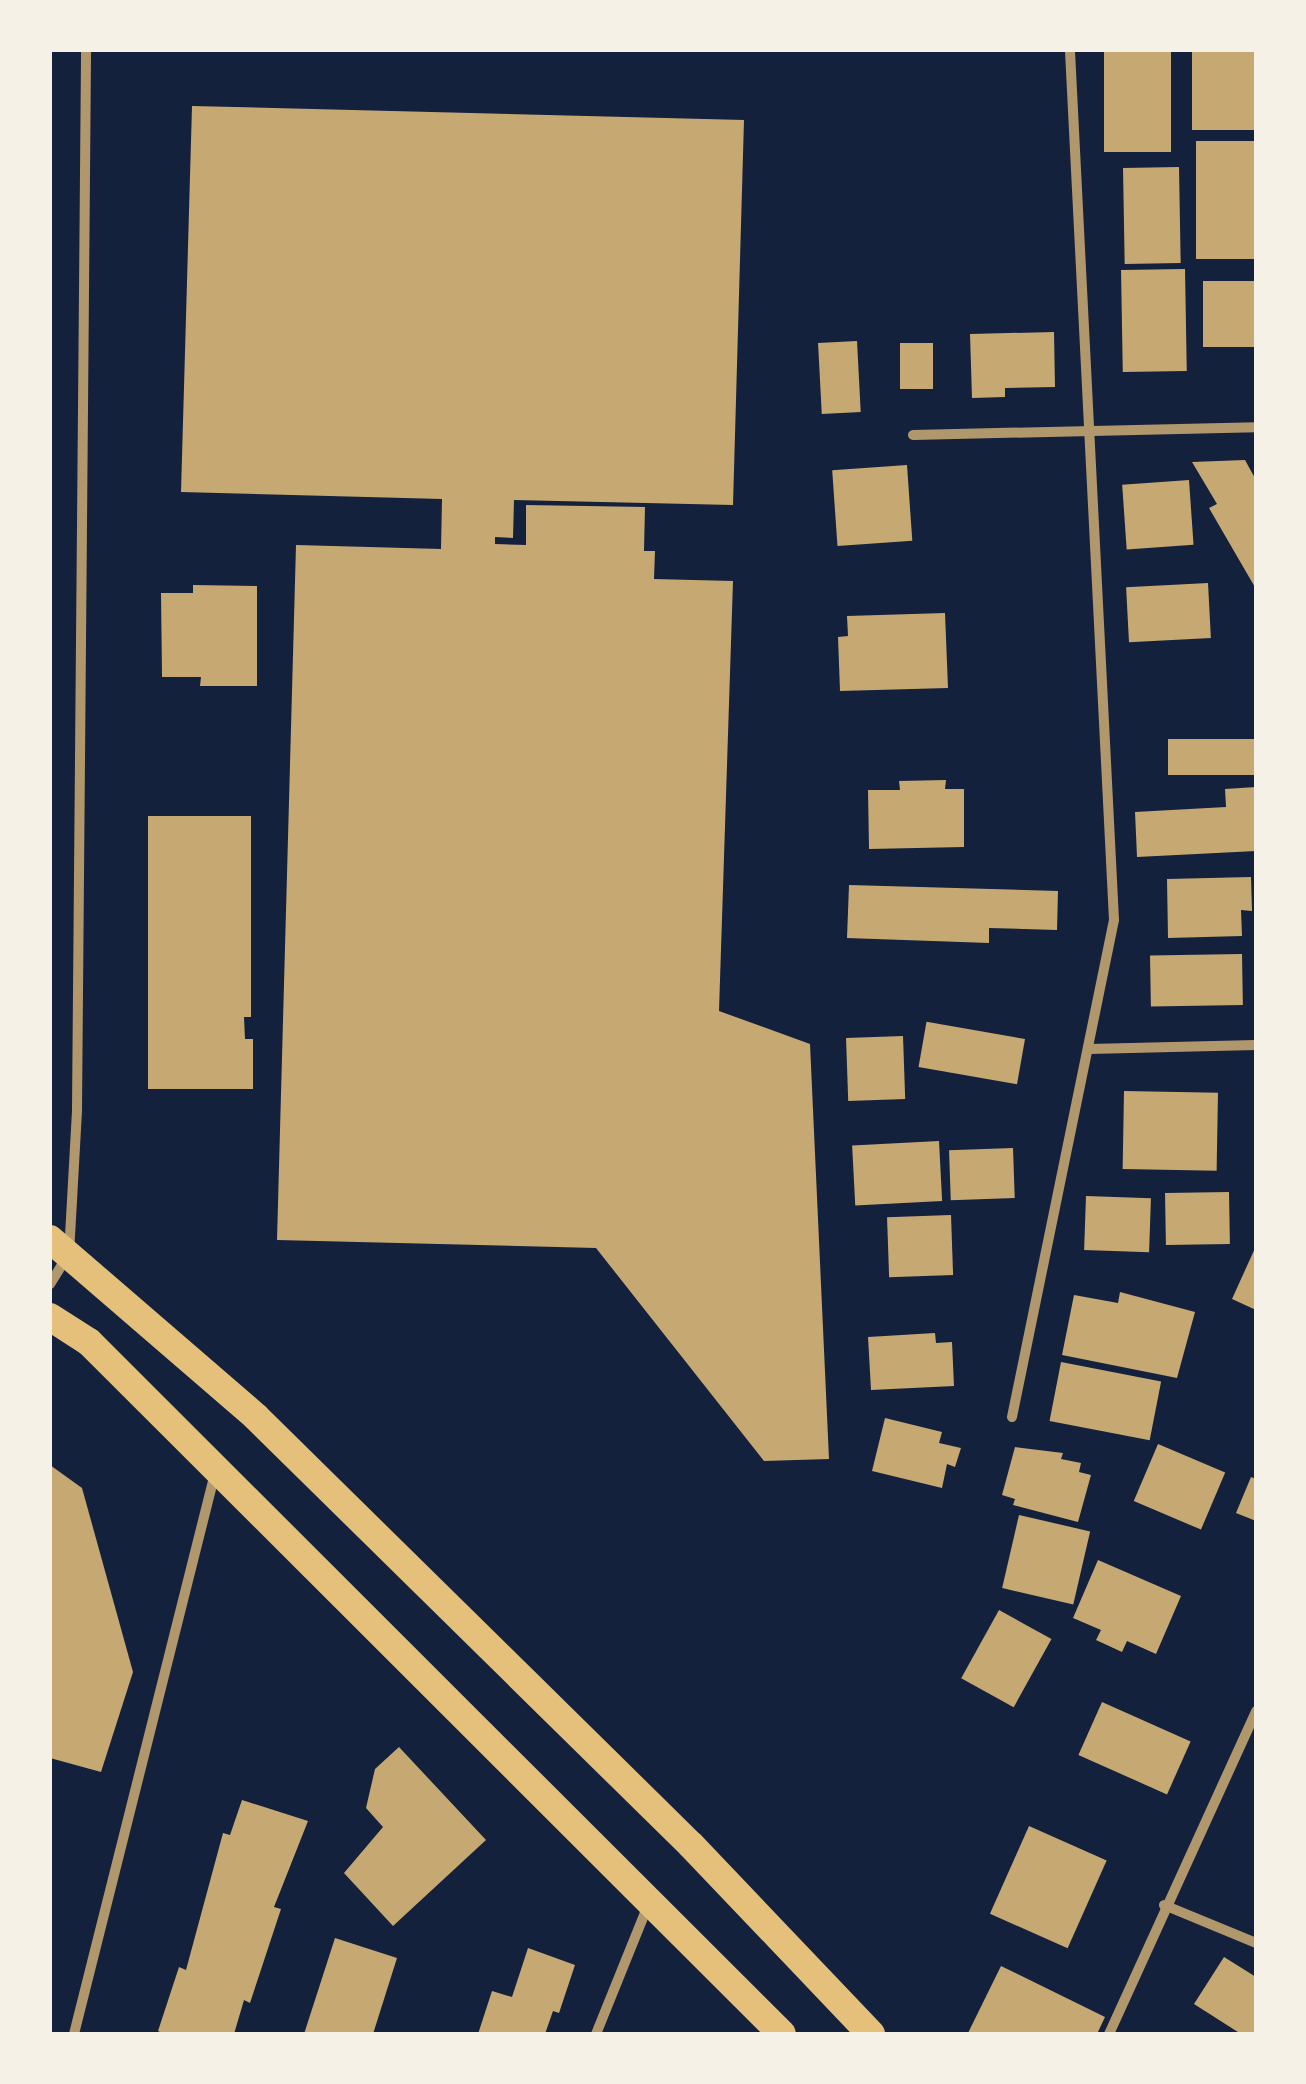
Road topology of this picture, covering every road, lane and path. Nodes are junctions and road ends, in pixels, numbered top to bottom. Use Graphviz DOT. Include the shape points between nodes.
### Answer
graph roads {
  1 [pos="86,50"];
  2 [pos="1070,50"];
  3 [pos="1256,427"];
  4 [pos="1089,428"];
  5 [pos="913,435"];
  6 [pos="1256,1046"];
  7 [pos="1088,1049"];
  8 [pos="60,1247"];
  9 [pos="50,1284"];
  10 [pos="50,1317"];
  11 [pos="1012,1418"];
  12 [pos="215,1473"];
  13 [pos="1256,1711"];
  14 [pos="651,1899"];
  15 [pos="1164,1904"];
  16 [pos="1256,1943"];
  17 [pos="74,2034"];
  18 [pos="596,2034"];
  19 [pos="782,2034"];
  20 [pos="871,2034"];
  21 [pos="1110,2034"];
  1 -- 8 [label="street" via="77,1109"];
  2 -- 4 [label="street"];
  3 -- 4 [label="street"];
  4 -- 5 [label="street"];
  4 -- 7 [label="street" via="1114,920"];
  6 -- 7 [label="street"];
  7 -- 11 [label="street"];
  8 -- 9 [label="street"];
  8 -- 20 [label="highway" via="256,1417 691,1845"];
  10 -- 12 [label="highway" via="89,1342"];
  12 -- 14 [label="highway"];
  12 -- 17 [label="street"];
  13 -- 15 [label="street"];
  14 -- 18 [label="street"];
  14 -- 19 [label="highway"];
  15 -- 16 [label="street"];
  15 -- 21 [label="street"];
}
